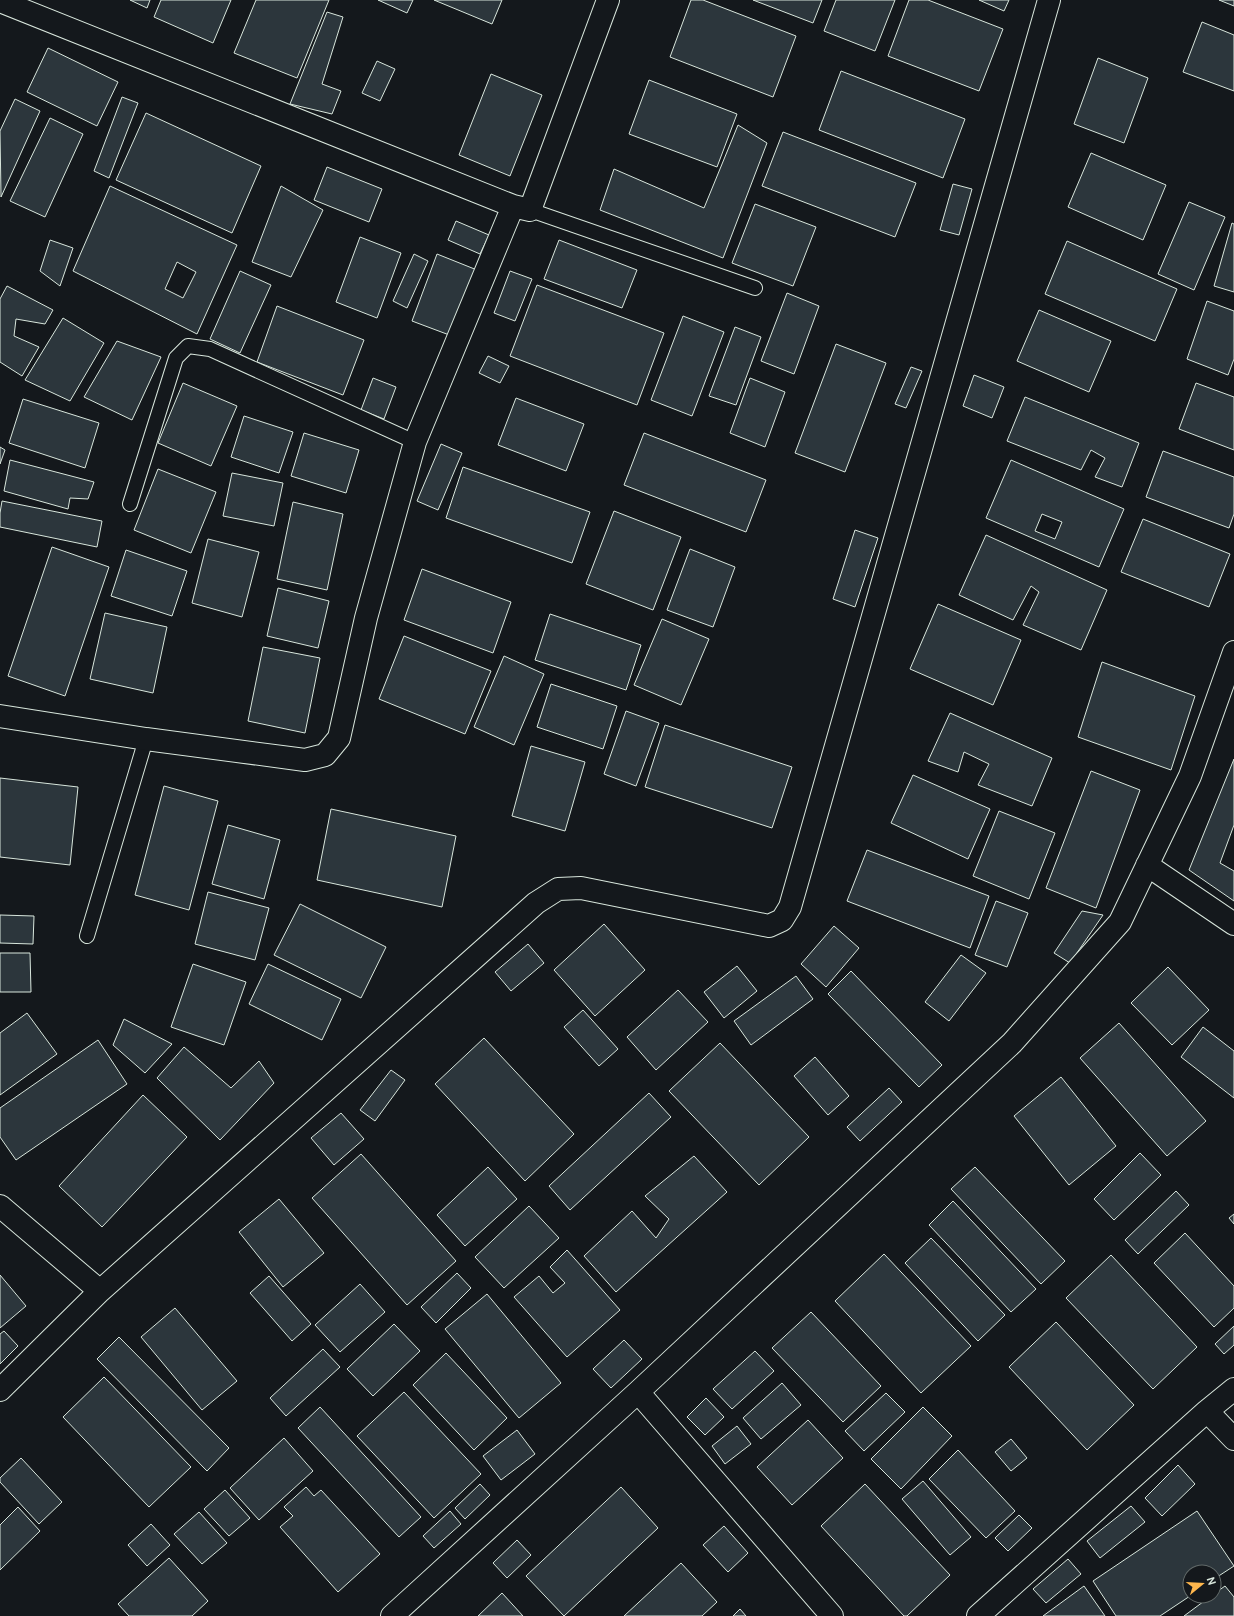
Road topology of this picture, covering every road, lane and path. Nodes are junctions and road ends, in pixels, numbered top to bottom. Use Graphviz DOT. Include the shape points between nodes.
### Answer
graph roads {
  1 [pos="608,0"];
  2 [pos="1049,0"];
  3 [pos="0,1"];
  4 [pos="522,208"];
  5 [pos="755,288"];
  6 [pos="415,442"];
  7 [pos="130,504"];
  8 [pos="1234,652"];
  9 [pos="0,716"];
  10 [pos="146,739"];
  11 [pos="1148,865"];
  12 [pos="1234,924"];
  13 [pos="87,936"];
  14 [pos="0,1206"];
  15 [pos="100,1291"];
  16 [pos="1234,1389"];
  17 [pos="0,1390"];
  18 [pos="638,1392"];
  19 [pos="1207,1411"];
  20 [pos="1234,1439"];
  21 [pos="392,1616"];
  22 [pos="832,1616"];
  23 [pos="978,1616"];
  1 -- 4 [label="street"];
  2 -- 15 [label="street" via="790,907 782,920 768,926 581,888 558,889 536,903"];
  3 -- 4 [label="street"];
  4 -- 5 [label="lane"];
  4 -- 6 [label="street"];
  6 -- 7 [label="lane" via="210,349 188,346 176,358"];
  6 -- 10 [label="street" via="366,618 339,738 325,755 305,760"];
  8 -- 11 [label="street" via="1190,776"];
  9 -- 10 [label="street"];
  10 -- 13 [label="lane"];
  11 -- 12 [label="street"];
  11 -- 18 [label="street" via="1120,922 1012,1043"];
  14 -- 15 [label="street"];
  15 -- 17 [label="street"];
  16 -- 19 [label="street"];
  18 -- 21 [label="street"];
  18 -- 22 [label="street"];
  19 -- 20 [label="street"];
  19 -- 23 [label="street"];
}
